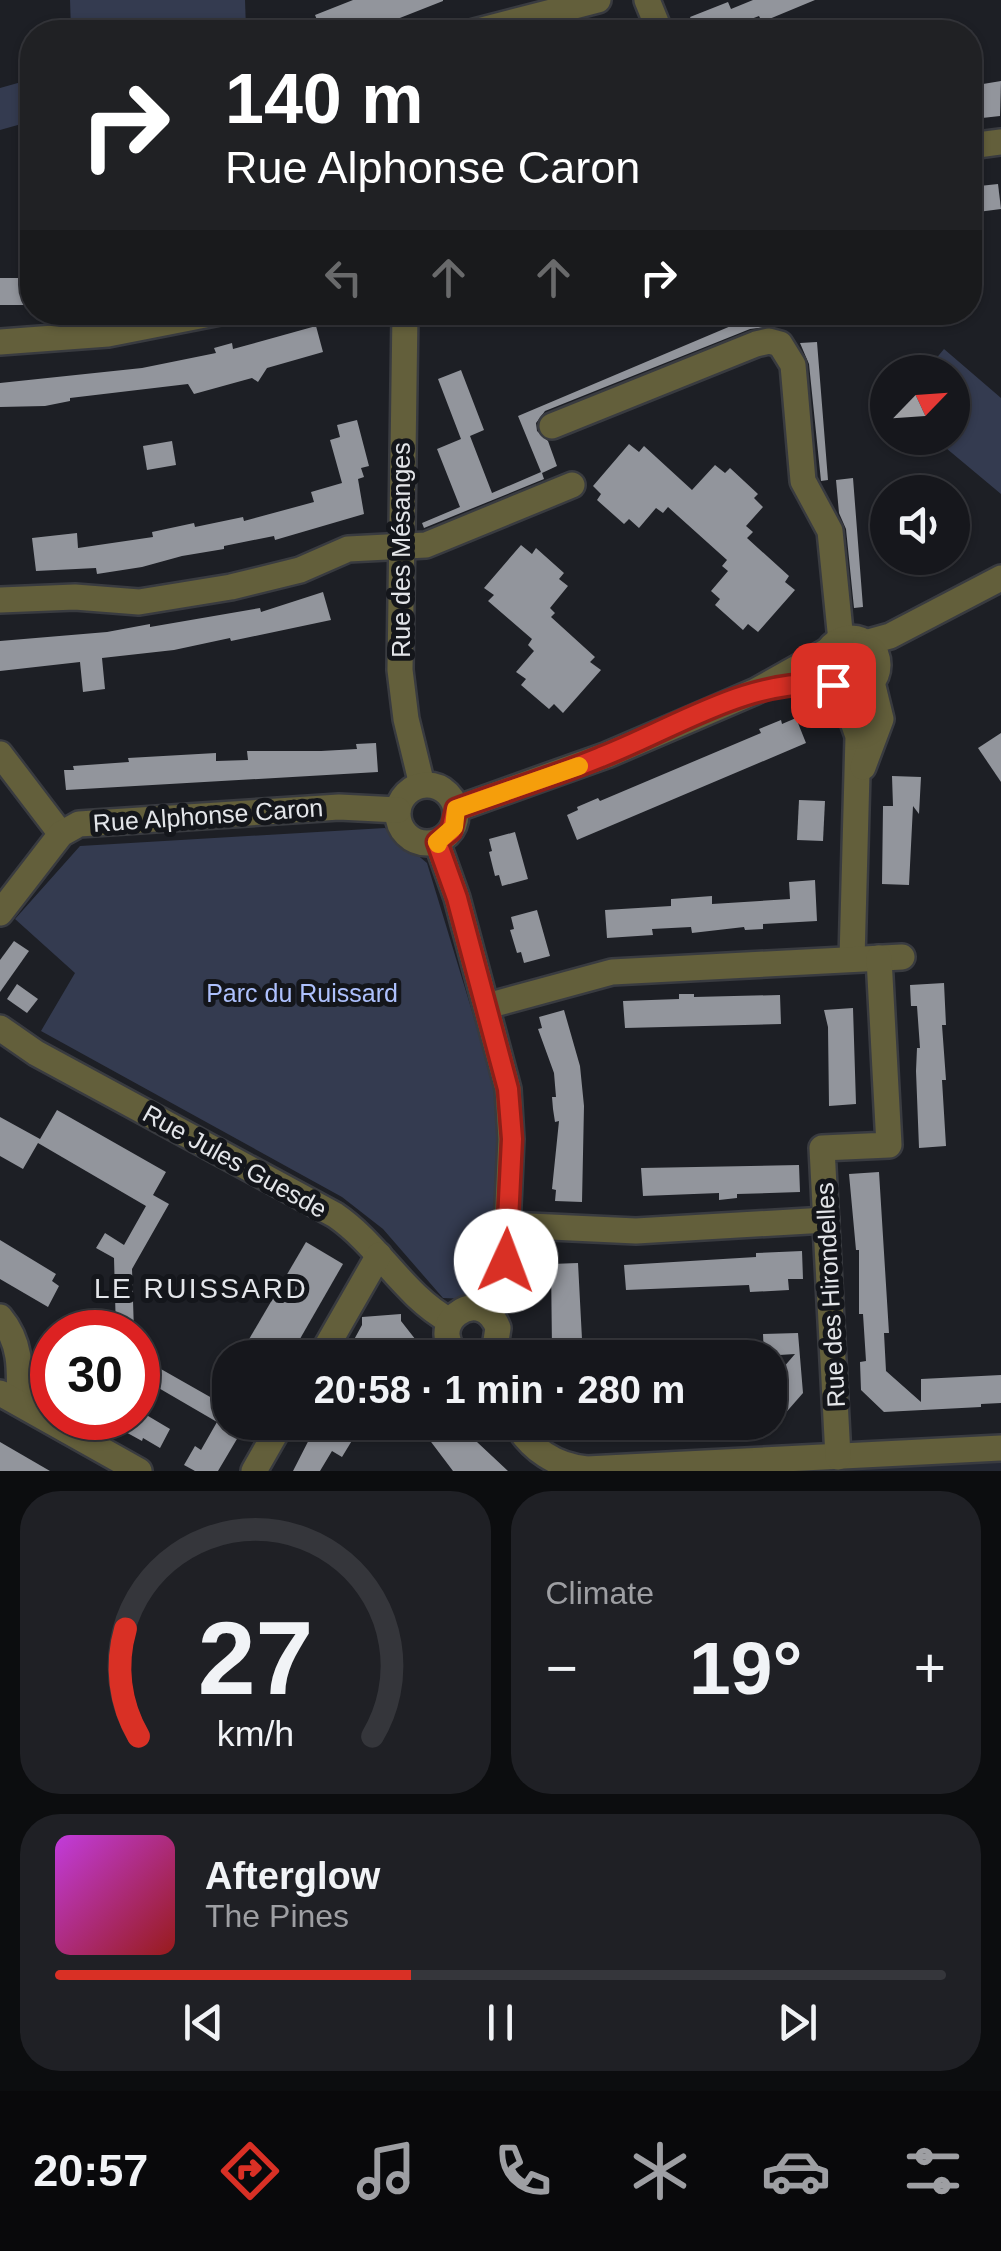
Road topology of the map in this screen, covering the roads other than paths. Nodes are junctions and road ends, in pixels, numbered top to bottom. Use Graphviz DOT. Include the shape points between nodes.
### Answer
graph roads {
  1 [pos="598,0"];
  2 [pos="520,20"];
  3 [pos="154,325"];
  4 [pos="405,325"];
  5 [pos="0,342"];
  6 [pos="552,426"];
  7 [pos="572,485"];
  8 [pos="400,546"];
  9 [pos="1001,578"];
  10 [pos="1001,597"];
  11 [pos="0,600"];
  12 [pos="845,645"];
  13 [pos="874,676"];
  14 [pos="838,688"];
  15 [pos="756,691"];
  16 [pos="0,754"];
  17 [pos="859,781"];
  18 [pos="422,785"];
  19 [pos="456,809"];
  20 [pos="398,810"];
  21 [pos="61,834"];
  22 [pos="437,842"];
  23 [pos="0,913"];
  24 [pos="852,959"];
  25 [pos="487,1006"];
  26 [pos="0,1028"];
  27 [pos="826,1220"];
  28 [pos="508,1224"];
  29 [pos="379,1254"];
  30 [pos="487,1312"];
  31 [pos="0,1316"];
  32 [pos="450,1321"];
  33 [pos="330,1340"];
  34 [pos="448,1340"];
  35 [pos="497,1340"];
  36 [pos="10,1398"];
  37 [pos="272,1440"];
  38 [pos="529,1440"];
  39 [pos="1001,1448"];
  40 [pos="838,1457"];
  41 [pos="139,1471"];
  42 [pos="254,1471"];
  1 -- 2 [label="street"];
  3 -- 5 [label="street"];
  4 -- 8 [label="street, Rue des Mésanges"];
  6 -- 12 [label="street" via="756,344 780,344 792,365 803,481 830,531"];
  7 -- 8 [label="street" via="433,543"];
  8 -- 11 [label="street" via="348,550 292,572 159,600"];
  8 -- 18 [label="street, Rue des Mésanges" via="400,679"];
  9 -- 12 [label="street" via="890,636"];
  10 -- 13 [label="street" via="896,652"];
  12 -- 13 [label="street" via="875,655"];
  12 -- 14 [label="street" via="824,669"];
  12 -- 15 [label="street"];
  13 -- 14 [label="street" via="858,691"];
  13 -- 17 [label="street" via="881,723"];
  14 -- 15 [label="street" via="802,684"];
  14 -- 17 [label="street" via="857,729"];
  15 -- 19 [label="street" via="592,761"];
  16 -- 21 [label="street"];
  17 -- 24 [label="street"];
  18 -- 19 [label="street" via="444,790"];
  18 -- 20 [label="street" via="406,794"];
  19 -- 22 [label="street" via="451,831"];
  20 -- 21 [label="street, Rue Alphonse Caron" via="356,806 105,820"];
  20 -- 22 [label="street" via="410,838"];
  21 -- 23 [label="street, Rue Alphonse Caron"];
  22 -- 25 [label="street"];
  24 -- 25 [label="street" via="612,972"];
  24 -- 27 [label="street, Rue des Hirondelles" via="890,957 889,1145 822,1148"];
  25 -- 28 [label="street" via="511,1114"];
  26 -- 29 [label="street, Rue Jules Guesde" via="334,1215"];
  27 -- 28 [label="street" via="636,1231"];
  27 -- 40 [label="street, Rue des Hirondelles"];
  28 -- 30 [label="street" via="503,1281"];
  29 -- 32 [label="street, Rue Jules Guesde" via="420,1302"];
  29 -- 33 [label="street"];
  30 -- 32 [label="street" via="464,1309"];
  30 -- 35 [label="street"];
  31 -- 36 [label="street" via="19,1352"];
  32 -- 34 [label="street"];
  36 -- 41 [label="street"];
  37 -- 42 [label="street"];
  38 -- 40 [label="street" via="536,1450 579,1469"];
  39 -- 40 [label="street"];
}
